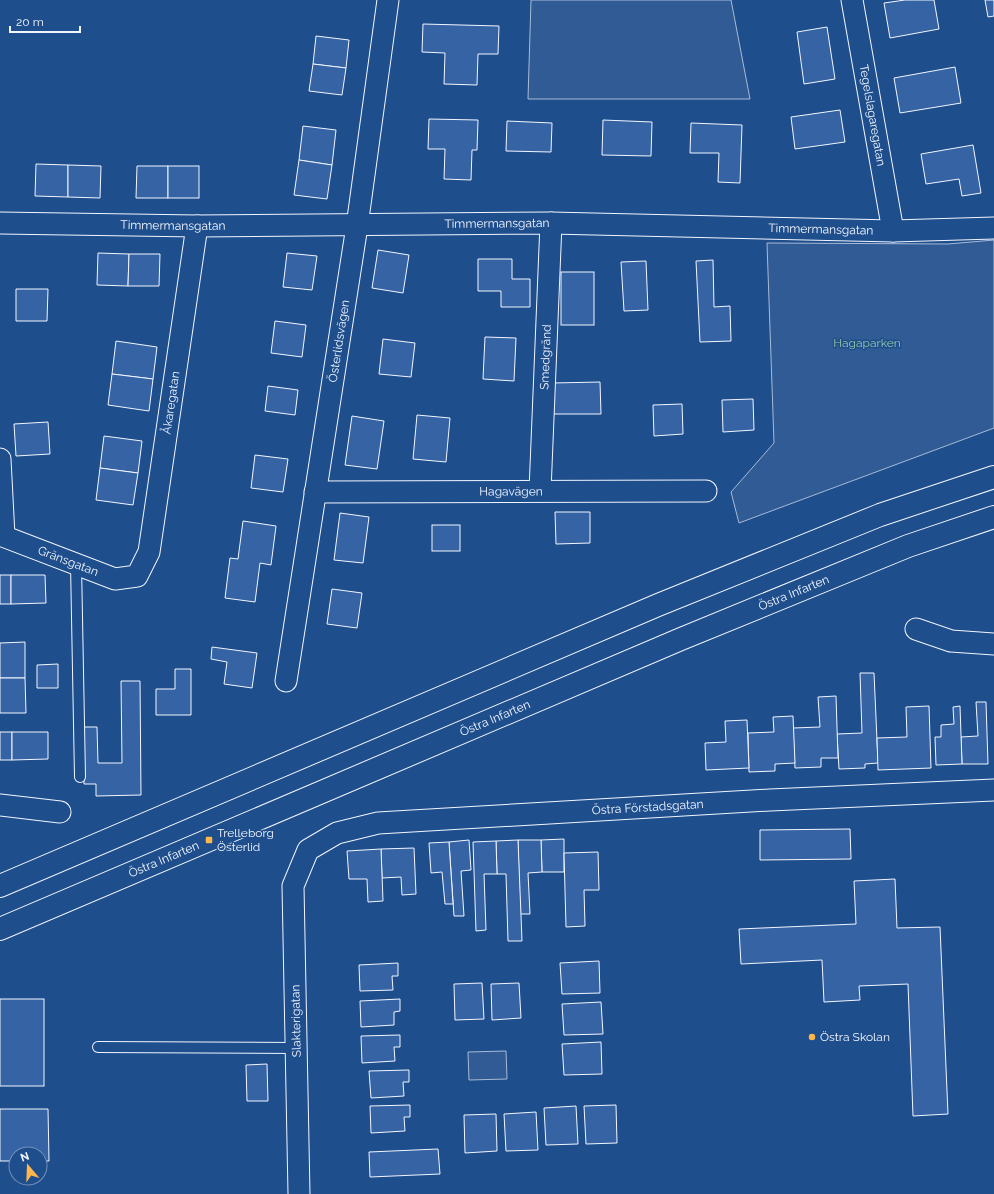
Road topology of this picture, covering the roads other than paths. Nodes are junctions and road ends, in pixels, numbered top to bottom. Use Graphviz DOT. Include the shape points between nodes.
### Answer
graph roads {
  1 [pos="388,0"];
  2 [pos="852,0"];
  3 [pos="0,223"];
  4 [pos="551,223"];
  5 [pos="198,226"];
  6 [pos="357,226"];
  7 [pos="994,228"];
  8 [pos="893,231"];
  9 [pos="0,459"];
  10 [pos="994,477"];
  11 [pos="540,491"];
  12 [pos="706,491"];
  13 [pos="315,492"];
  14 [pos="994,516"];
  15 [pos="2,536"];
  16 [pos="76,564"];
  17 [pos="137,576"];
  18 [pos="916,629"];
  19 [pos="994,644"];
  20 [pos="286,681"];
  21 [pos="80,777"];
  22 [pos="994,790"];
  23 [pos="0,805"];
  24 [pos="60,812"];
  25 [pos="308,850"];
  26 [pos="0,886"];
  27 [pos="0,929"];
  28 [pos="98,1047"];
  29 [pos="296,1048"];
  30 [pos="299,1194"];
  1 -- 6 [label="street, Österlidsvägen"];
  2 -- 8 [label="street, Tegelslagaregatan"];
  3 -- 5 [label="street, Timmermansgatan"];
  4 -- 6 [label="street, Timmermansgatan"];
  4 -- 8 [label="street, Timmermansgatan"];
  4 -- 11 [label="street, Smedgränd"];
  5 -- 6 [label="street, Timmermansgatan"];
  5 -- 17 [label="street, Åkaregatan" via="149,552"];
  6 -- 13 [label="street, Österlidsvägen"];
  7 -- 8 [label="street, Timmermansgatan"];
  9 -- 15 [label="street"];
  10 -- 26 [label="main road" via="880,515 658,605"];
  11 -- 12 [label="street, Hagavägen"];
  11 -- 13 [label="street, Hagavägen"];
  13 -- 20 [label="street, Österlidsvägen"];
  14 -- 27 [label="main road, Östra Infarten" via="908,546 681,639"];
  15 -- 16 [label="street, Gränsgatan"];
  16 -- 17 [label="street, Gränsgatan" via="115,579"];
  16 -- 21 [label="lane"];
  18 -- 19 [label="street" via="951,641"];
  22 -- 25 [label="street, Östra Förstadsgatan" via="378,823 337,833"];
  23 -- 24 [label="street"];
  25 -- 29 [label="street, Slakterigatan" via="293,886"];
  28 -- 29 [label="lane"];
  29 -- 30 [label="street, Slakterigatan"];
}
